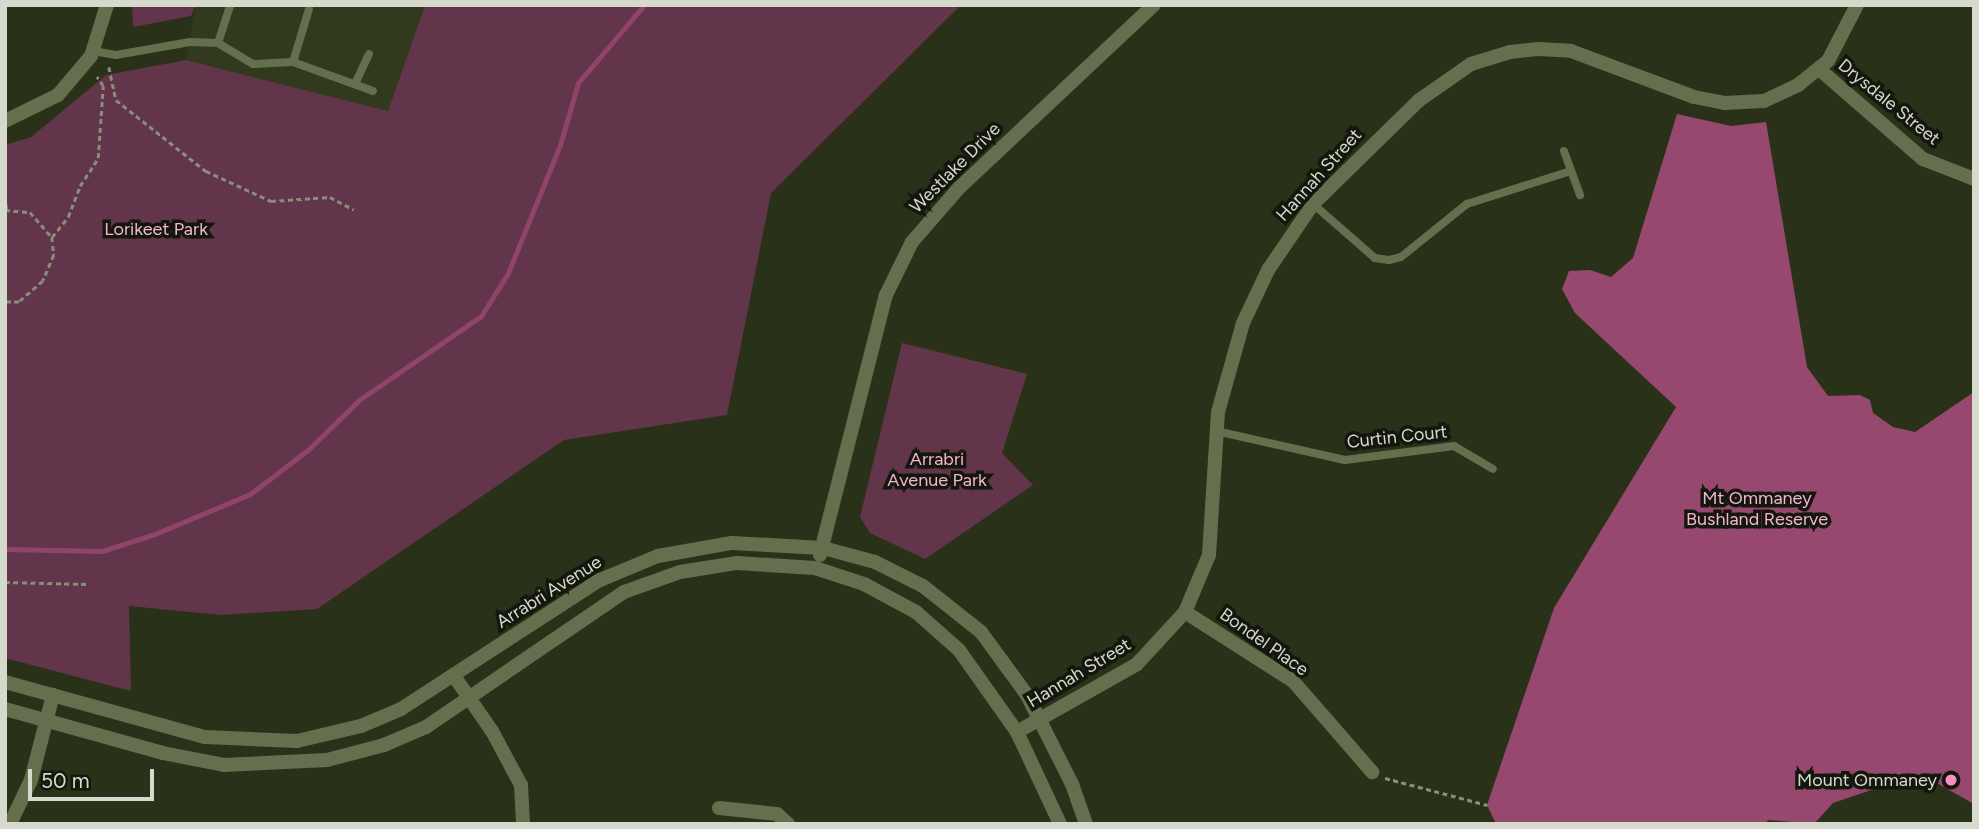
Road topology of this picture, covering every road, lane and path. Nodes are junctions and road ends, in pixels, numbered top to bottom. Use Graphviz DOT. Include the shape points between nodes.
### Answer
graph roads {
  1 [pos="107,5"];
  2 [pos="230,5"];
  3 [pos="1154,5"];
  4 [pos="1857,5"];
  5 [pos="309,9"];
  6 [pos="218,43"];
  7 [pos="100,52"];
  8 [pos="369,54"];
  9 [pos="293,62"];
  10 [pos="1819,69"];
  11 [pos="97,77"];
  12 [pos="355,84"];
  13 [pos="373,91"];
  14 [pos="5,121"];
  15 [pos="1564,151"];
  16 [pos="1571,171"];
  17 [pos="1974,179"];
  18 [pos="1580,195"];
  19 [pos="5,196"];
  20 [pos="1313,204"];
  21 [pos="6,210"];
  22 [pos="354,210"];
  23 [pos="52,237"];
  24 [pos="5,302"];
  25 [pos="1216,431"];
  26 [pos="1493,469"];
  27 [pos="823,548"];
  28 [pos="816,568"];
  29 [pos="5,582"];
  30 [pos="86,584"];
  31 [pos="1185,612"];
  32 [pos="454,676"];
  33 [pos="5,682"];
  34 [pos="53,695"];
  35 [pos="470,697"];
  36 [pos="5,709"];
  37 [pos="1040,718"];
  38 [pos="46,721"];
  39 [pos="1017,732"];
  40 [pos="1372,772"];
  41 [pos="1487,805"];
  42 [pos="719,808"];
  43 [pos="10,824"];
  44 [pos="523,824"];
  45 [pos="788,824"];
  46 [pos="1060,824"];
  47 [pos="1086,824"];
  1 -- 7 [label="street"];
  2 -- 6 [label="lane"];
  3 -- 27 [label="street, Westlake Drive" via="959,188 912,242 886,295"];
  4 -- 10 [label="street, Hannah Street" via="1838,47"];
  5 -- 9 [label="lane"];
  6 -- 7 [label="lane"];
  6 -- 9 [label="lane" via="253,64"];
  7 -- 14 [label="street" via="58,95"];
  7 -- 22 [label="path" via="116,100 206,171 271,201 330,197"];
  8 -- 12 [label="lane"];
  9 -- 12 [label="lane"];
  10 -- 17 [label="street, Drysdale Street" via="1923,159"];
  10 -- 20 [label="street, Hannah Street" via="1764,101 1724,103 1693,97 1571,51 1538,49 1490,57 1447,78 1418,101"];
  11 -- 23 [label="path" via="103,86 98,158 79,186 68,217"];
  12 -- 13 [label="lane"];
  15 -- 16 [label="lane"];
  16 -- 18 [label="lane"];
  16 -- 20 [label="lane" via="1467,204 1401,257 1389,260 1375,258"];
  19 -- 21 [label="path"];
  20 -- 25 [label="street, Hannah Street" via="1268,270 1243,323"];
  21 -- 23 [label="path" via="30,212"];
  23 -- 24 [label="path" via="54,255 43,281 19,302"];
  25 -- 26 [label="lane, Curtin Court" via="1345,460 1454,446"];
  25 -- 31 [label="street, Hannah Street" via="1209,555"];
  27 -- 28 [label="street, Westlake Drive"];
  27 -- 32 [label="street, Arrabri Avenue" via="732,543 658,556 600,580"];
  27 -- 37 [label="street, Arrabri Avenue" via="875,562 923,586 960,612 1002,657"];
  28 -- 35 [label="street" via="737,563 680,572 624,592"];
  28 -- 39 [label="street" via="864,584 916,612 959,650"];
  29 -- 30 [label="path"];
  31 -- 37 [label="street, Hannah Street" via="1137,664"];
  31 -- 40 [label="street, Bondel Place" via="1293,681"];
  32 -- 34 [label="street, Arrabri Avenue" via="380,719 316,738 275,743 205,737"];
  32 -- 35 [label="street"];
  33 -- 34 [label="street, Arrabri Avenue"];
  34 -- 38 [label="street"];
  35 -- 38 [label="street" via="408,736 355,754 304,763 224,765"];
  35 -- 44 [label="street" via="521,785"];
  36 -- 38 [label="street"];
  37 -- 39 [label="street, Hannah Street"];
  37 -- 47 [label="street, Arrabri Avenue"];
  38 -- 43 [label="street" via="31,780"];
  39 -- 46 [label="street"];
  40 -- 41 [label="path" via="1402,786"];
  42 -- 45 [label="street" via="777,814"];
}
